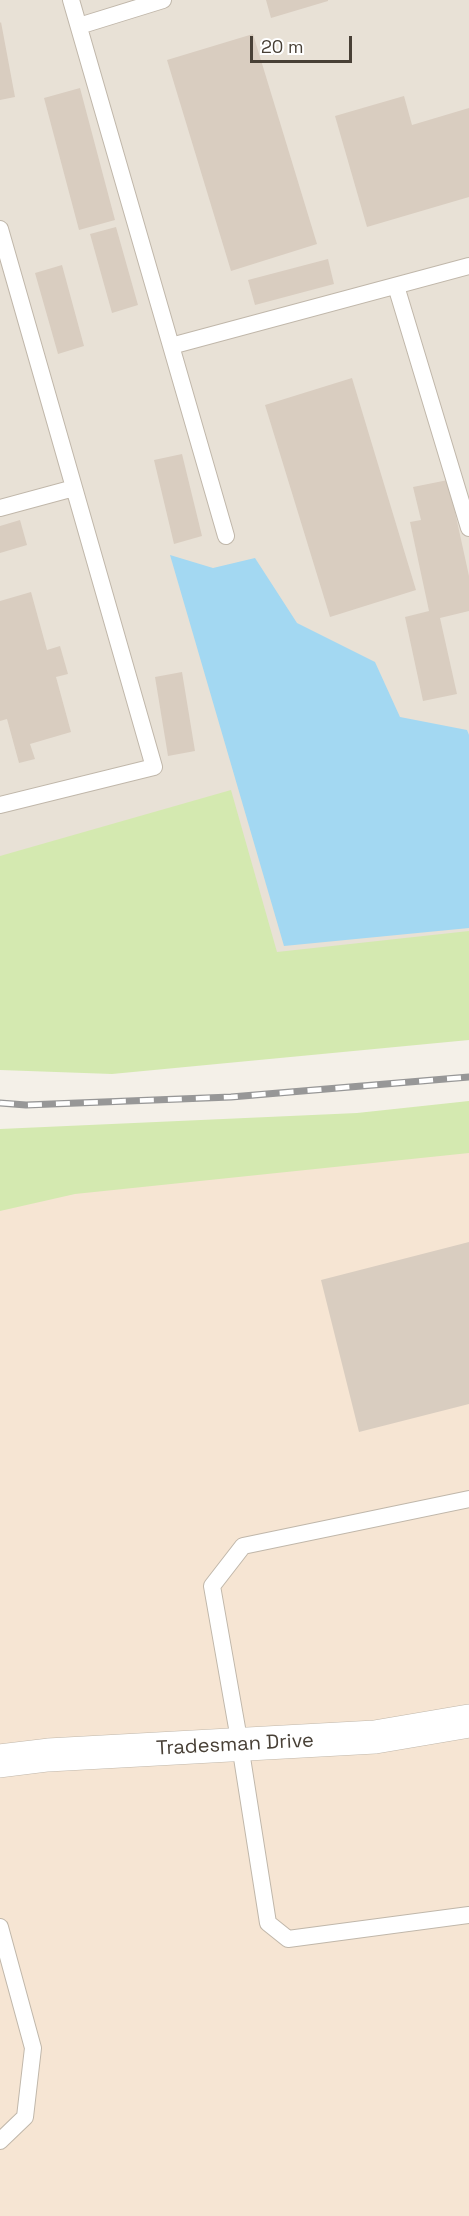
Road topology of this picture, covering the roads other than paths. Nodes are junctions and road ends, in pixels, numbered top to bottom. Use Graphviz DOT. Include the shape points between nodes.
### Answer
graph roads {
  1 [pos="72,0"];
  2 [pos="163,0"];
  3 [pos="79,26"];
  4 [pos="0,229"];
  5 [pos="469,266"];
  6 [pos="396,286"];
  7 [pos="171,346"];
  8 [pos="74,488"];
  9 [pos="0,508"];
  10 [pos="469,528"];
  11 [pos="226,536"];
  12 [pos="0,806"];
  13 [pos="469,1499"];
  14 [pos="469,1720"];
  15 [pos="240,1745"];
  16 [pos="0,1761"];
  17 [pos="469,1915"];
  18 [pos="0,1927"];
  19 [pos="0,2141"];
  1 -- 3 [label="lane"];
  2 -- 3 [label="lane"];
  3 -- 7 [label="lane"];
  4 -- 8 [label="lane"];
  5 -- 6 [label="lane"];
  6 -- 7 [label="lane"];
  6 -- 10 [label="lane"];
  7 -- 11 [label="lane"];
  8 -- 9 [label="lane"];
  8 -- 12 [label="lane" via="154,767"];
  13 -- 15 [label="lane" via="243,1546 212,1586"];
  14 -- 15 [label="street, Tradesman Drive" via="375,1737"];
  15 -- 16 [label="street, Tradesman Drive"];
  15 -- 17 [label="lane" via="268,1923 288,1939"];
  18 -- 19 [label="lane" via="33,2048 25,2117"];
}
